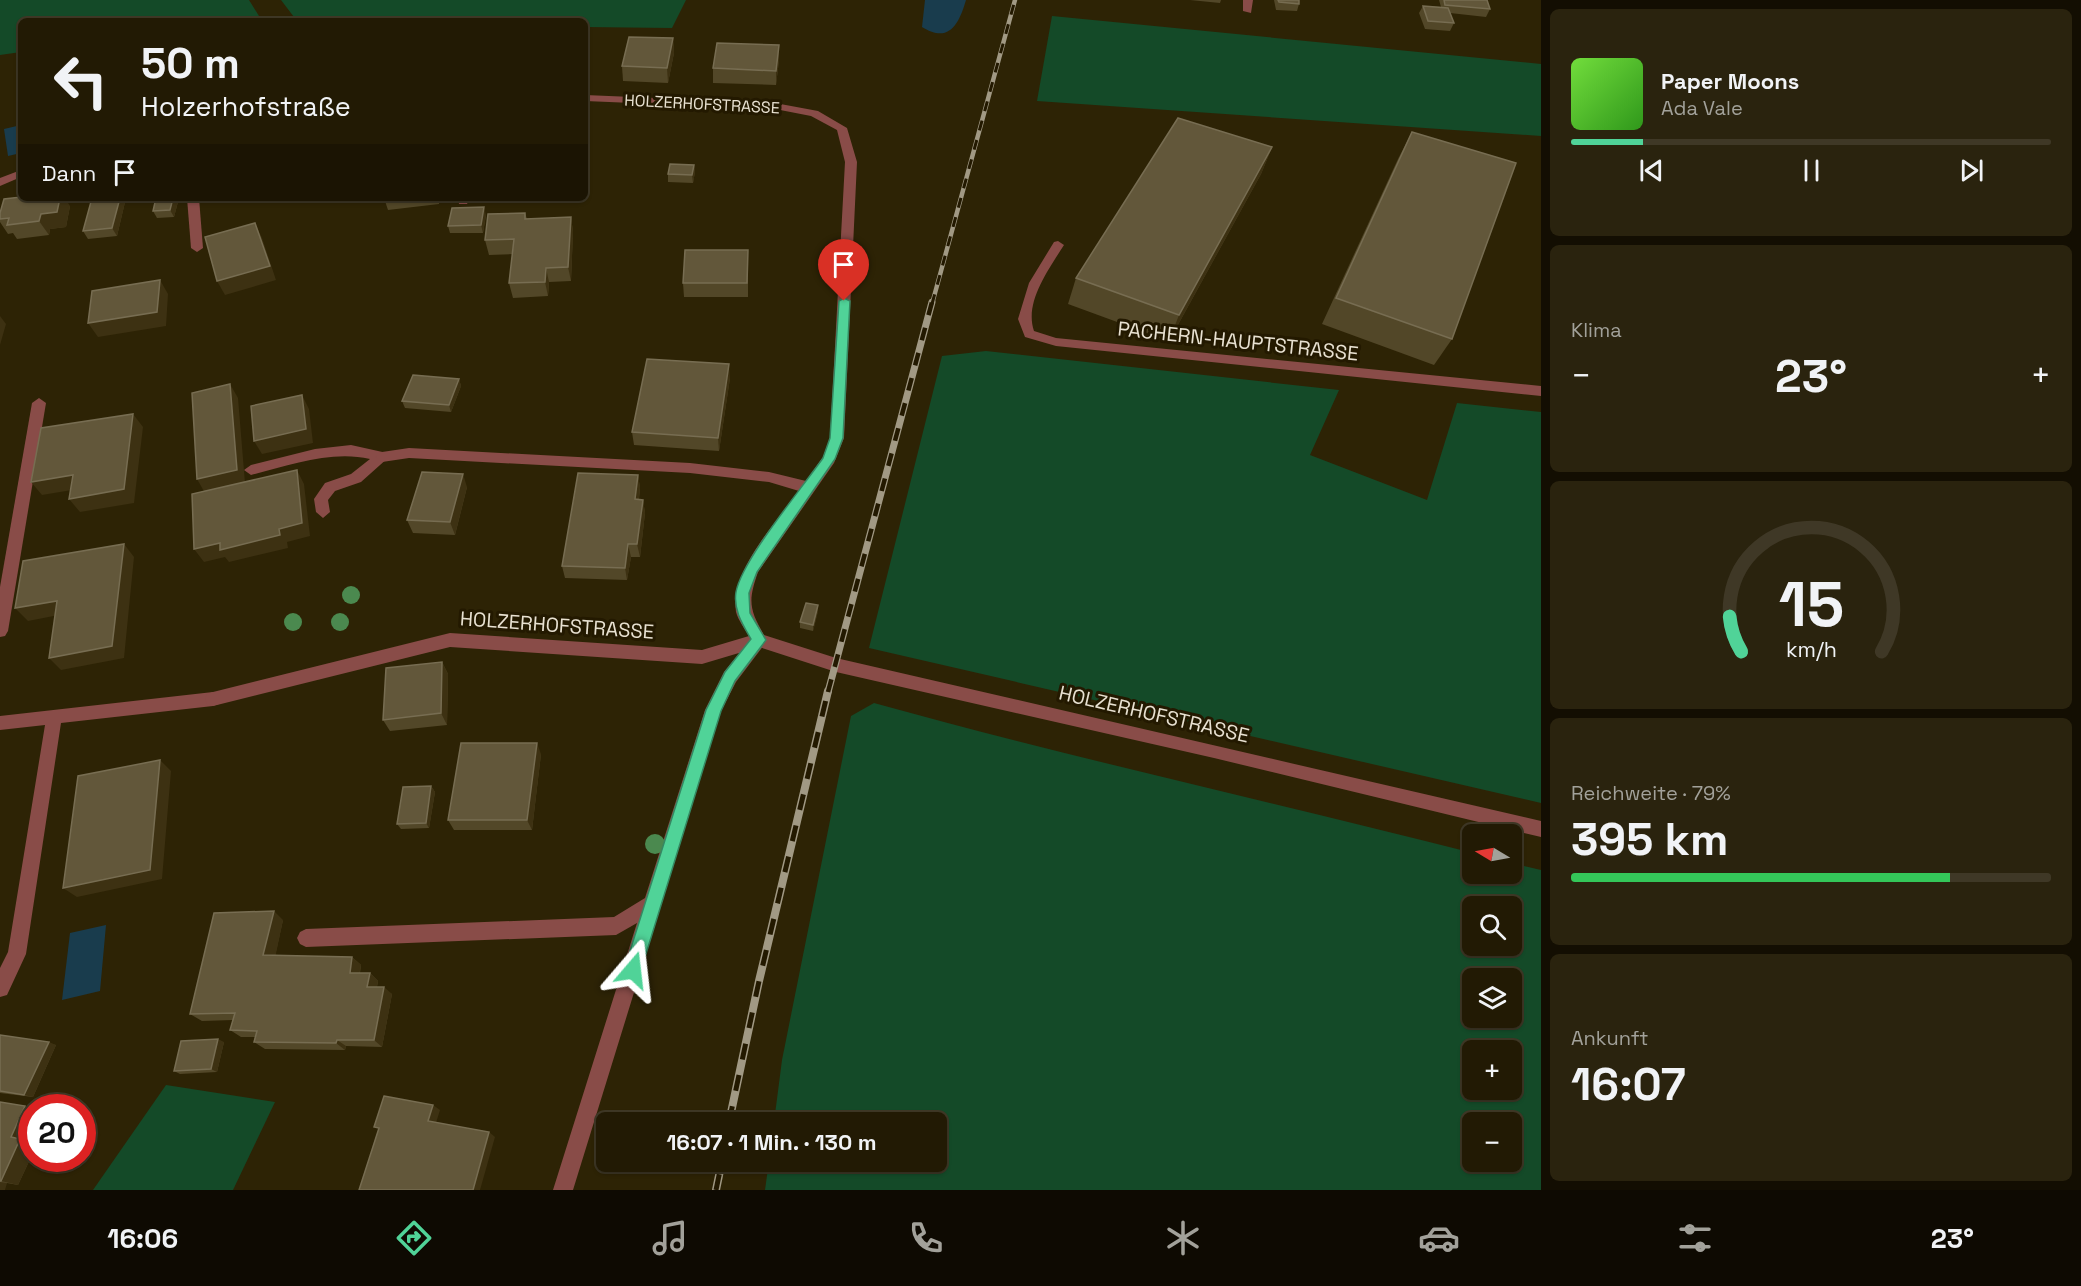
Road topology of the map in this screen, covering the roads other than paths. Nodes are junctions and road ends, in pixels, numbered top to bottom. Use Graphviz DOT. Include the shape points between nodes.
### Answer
graph roads {
  1 [pos="588,98"];
  2 [pos="18,173"];
  3 [pos="0,182"];
  4 [pos="193,201"];
  5 [pos="1058,245"];
  6 [pos="197,248"];
  7 [pos="1541,391"];
  8 [pos="39,403"];
  9 [pos="382,457"];
  10 [pos="251,470"];
  11 [pos="810,488"];
  12 [pos="323,512"];
  13 [pos="0,631"];
  14 [pos="759,640"];
  15 [pos="54,717"];
  16 [pos="0,723"];
  17 [pos="1541,829"];
  18 [pos="654,903"];
  19 [pos="306,938"];
  20 [pos="9,955"];
  21 [pos="0,988"];
  22 [pos="563,1190"];
  1 -- 11 [label="street, HOLZERHOFSTRASSE" via="775,106 814,113 842,128 852,162 837,438"];
  2 -- 3 [label="street"];
  4 -- 6 [label="street"];
  5 -- 7 [label="street, PACHERN-HAUPTSTRASSE" via="1035,283 1024,319 1029,334 1068,343"];
  8 -- 13 [label="street"];
  9 -- 10 [label="street" via="351,450 315,454"];
  9 -- 11 [label="street" via="409,453 690,468 769,477"];
  9 -- 12 [label="street" via="356,478 330,487 321,499"];
  11 -- 14 [label="street, HOLZERHOFSTRASSE" via="752,570 743,593 744,614"];
  14 -- 15 [label="street, HOLZERHOFSTRASSE" via="702,657 450,640 213,699"];
  14 -- 17 [label="street, HOLZERHOFSTRASSE" via="836,665"];
  14 -- 18 [label="street" via="730,677 713,710"];
  15 -- 16 [label="street, HOLZERHOFSTRASSE"];
  15 -- 20 [label="street"];
  18 -- 19 [label="street" via="616,926"];
  18 -- 22 [label="street"];
  20 -- 21 [label="street"];
}
